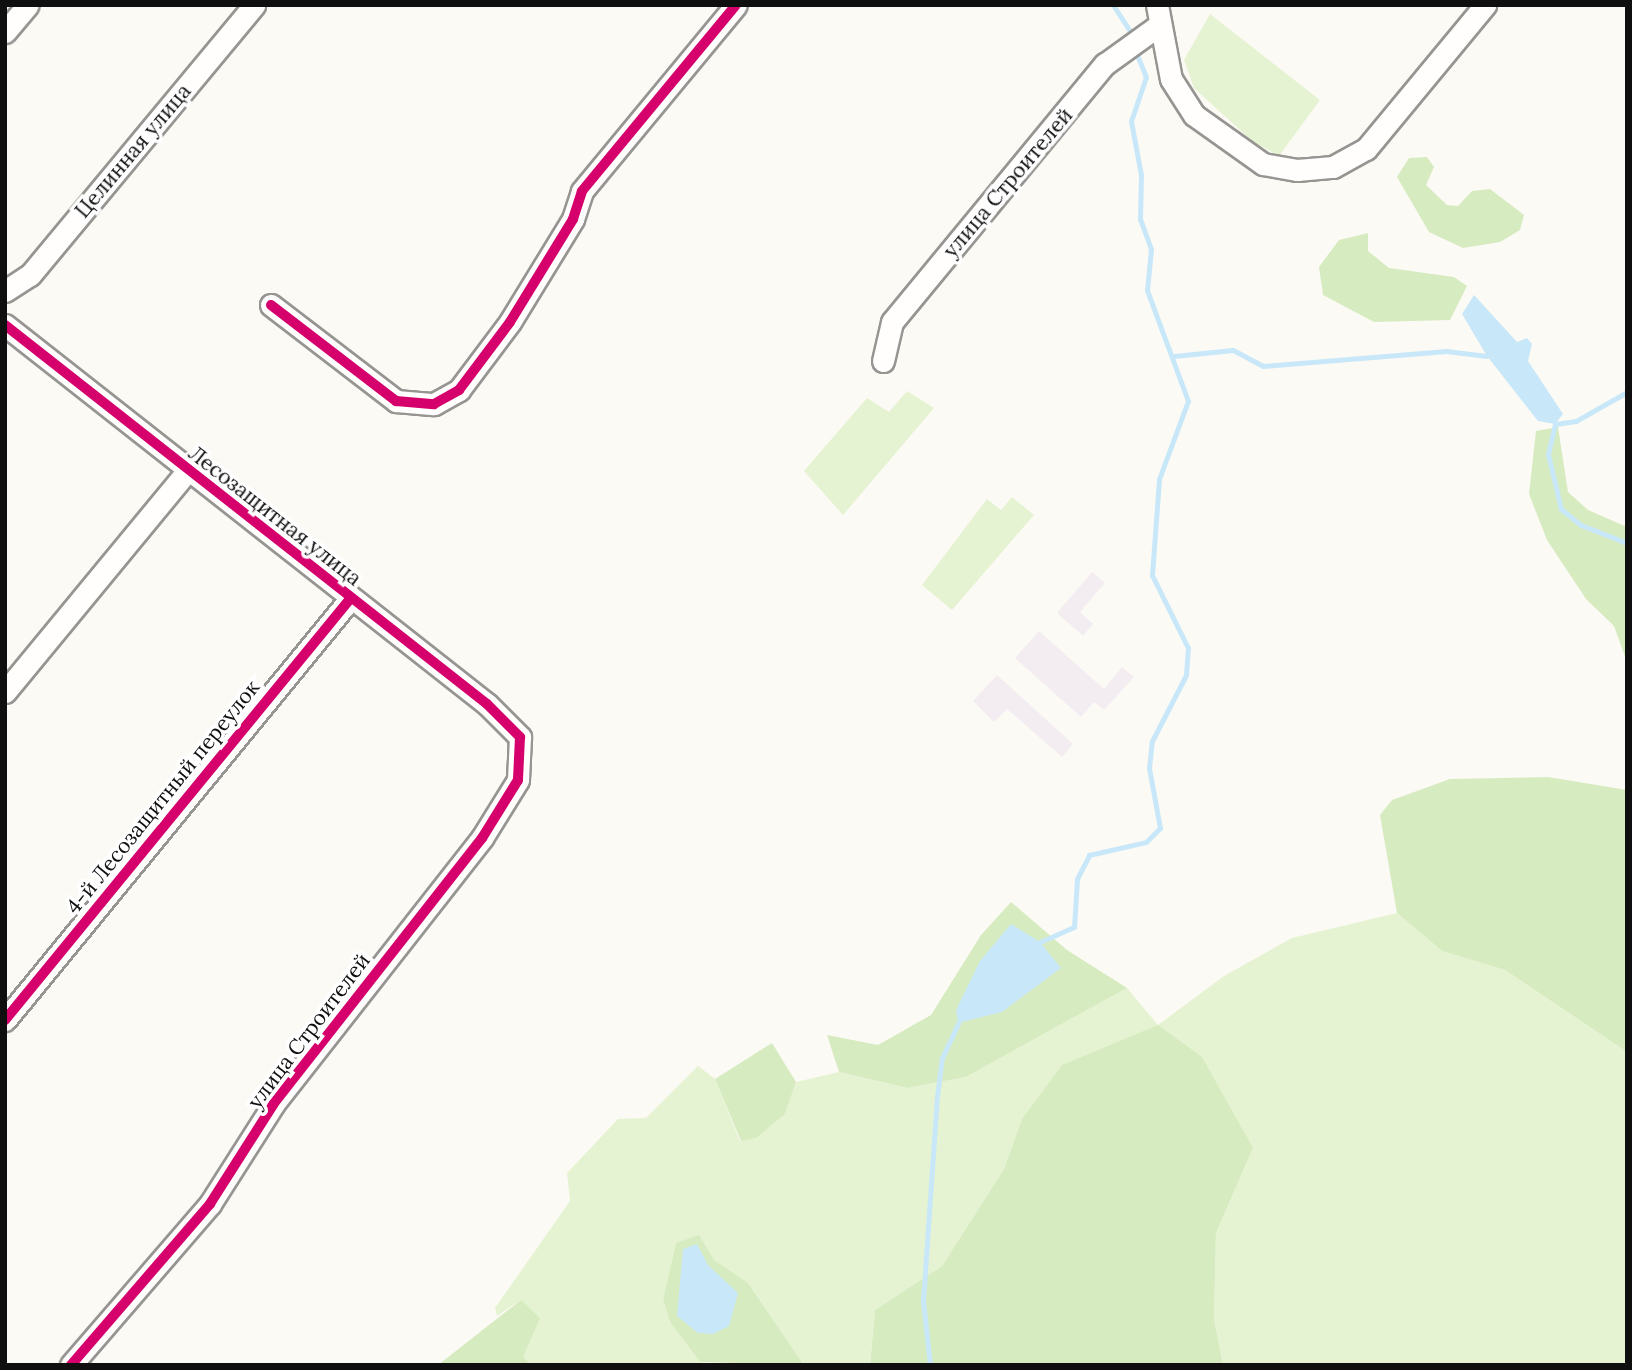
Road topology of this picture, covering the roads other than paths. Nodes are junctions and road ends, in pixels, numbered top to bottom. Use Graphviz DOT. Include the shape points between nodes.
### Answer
graph roads {
  1 [pos="27,5"];
  2 [pos="254,5"];
  3 [pos="736,5"];
  4 [pos="1485,5"];
  5 [pos="1158,15"];
  6 [pos="5,32"];
  7 [pos="5,290"];
  8 [pos="271,305"];
  9 [pos="7,332"];
  10 [pos="883,361"];
  11 [pos="187,471"];
  12 [pos="350,599"];
  13 [pos="5,692"];
  14 [pos="520,737"];
  15 [pos="5,1020"];
  16 [pos="71,1365"];
  1 -- 6 [label="street"];
  2 -- 7 [label="street, Целинная улица" via="30,275"];
  3 -- 8 [label="street" via="582,191 573,219 510,322 459,390 434,404 396,401"];
  4 -- 5 [label="street" via="1366,149 1333,167 1297,170 1264,164 1195,115 1171,79"];
  5 -- 10 [label="street, улица Строителей" via="1105,64 899,313"];
  9 -- 11 [label="street, Лесозащитная улица"];
  11 -- 12 [label="street, Лесозащитная улица"];
  11 -- 13 [label="street"];
  12 -- 14 [label="street, Лесозащитная улица" via="487,704"];
  12 -- 15 [label="street, 4-й Лесозащитный переулок"];
  14 -- 16 [label="street, улица Строителей" via="518,780 482,838 273,1105 210,1204"];
}
